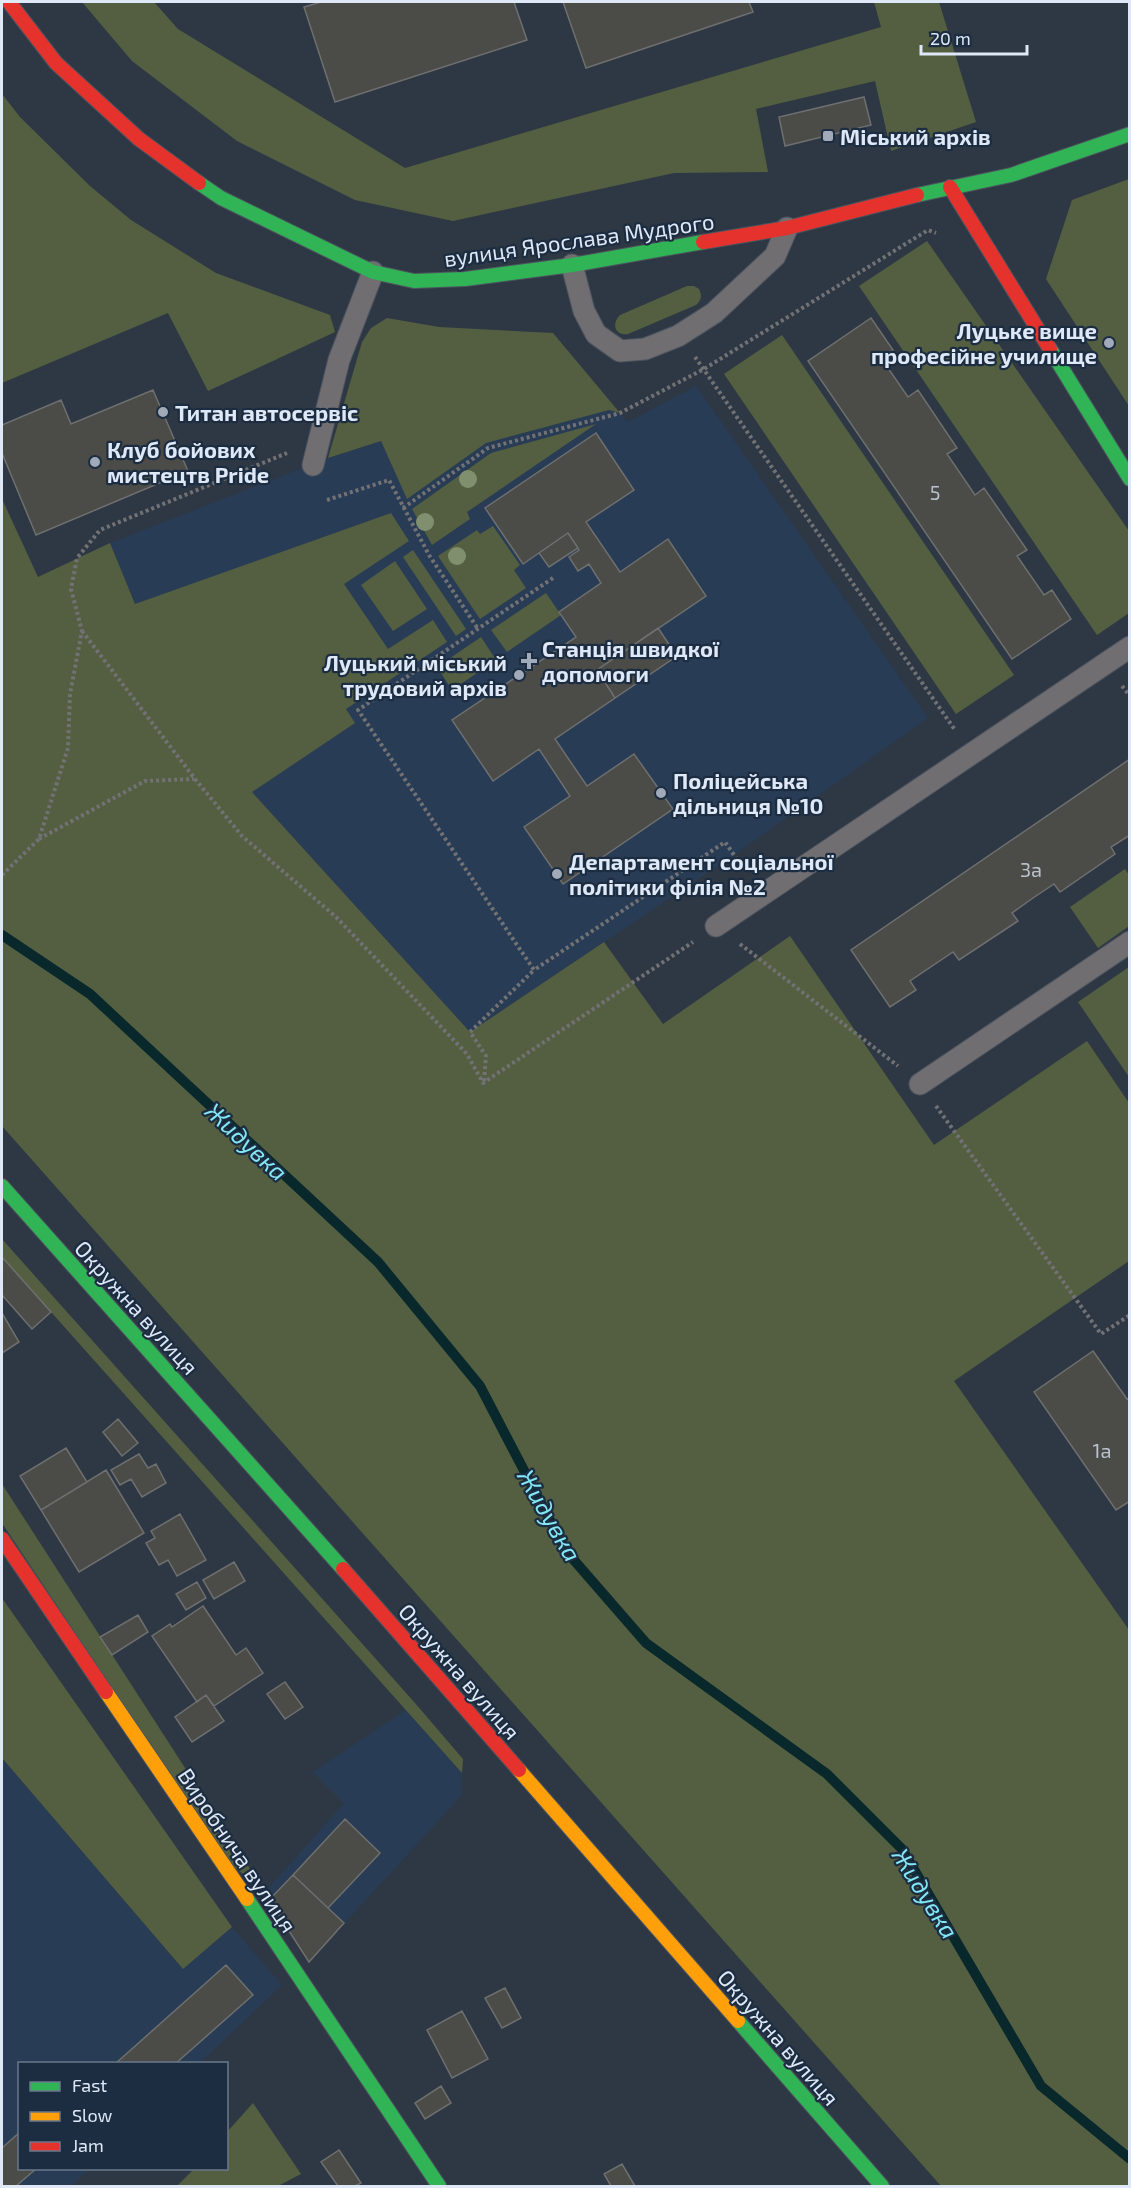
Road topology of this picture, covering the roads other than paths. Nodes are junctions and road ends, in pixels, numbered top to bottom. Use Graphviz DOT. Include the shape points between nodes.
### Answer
graph roads {
  1 [pos="9,2"];
  2 [pos="1130,134"];
  3 [pos="950,187"];
  4 [pos="787,228"];
  5 [pos="572,265"];
  6 [pos="373,272"];
  7 [pos="314,465"];
  8 [pos="1130,478"];
  9 [pos="1130,647"];
  10 [pos="716,926"];
  11 [pos="1130,942"];
  12 [pos="920,1084"];
  13 [pos="2,1186"];
  14 [pos="2,1539"];
  15 [pos="439,2187"];
  16 [pos="882,2187"];
  1 -- 6 [label="main road, вулиця Ярослава Мудрого" via="56,63 139,139 221,198"];
  2 -- 3 [label="main road, вулиця Ярослава Мудрого" via="1011,174"];
  3 -- 4 [label="main road, вулиця Ярослава Мудрого"];
  3 -- 8 [label="main road"];
  4 -- 5 [label="main road, вулиця Ярослава Мудрого"];
  4 -- 5 [label="lane" via="775,256 714,312 678,336 645,349 620,351 596,334 584,311"];
  5 -- 6 [label="main road, вулиця Ярослава Мудрого" via="465,279 414,281"];
  6 -- 7 [label="lane" via="339,360"];
  9 -- 10 [label="lane"];
  11 -- 12 [label="lane"];
  13 -- 16 [label="main road, Окружна вулиця" via="342,1567"];
  14 -- 15 [label="main road, Виробнича вулиця"];
}
